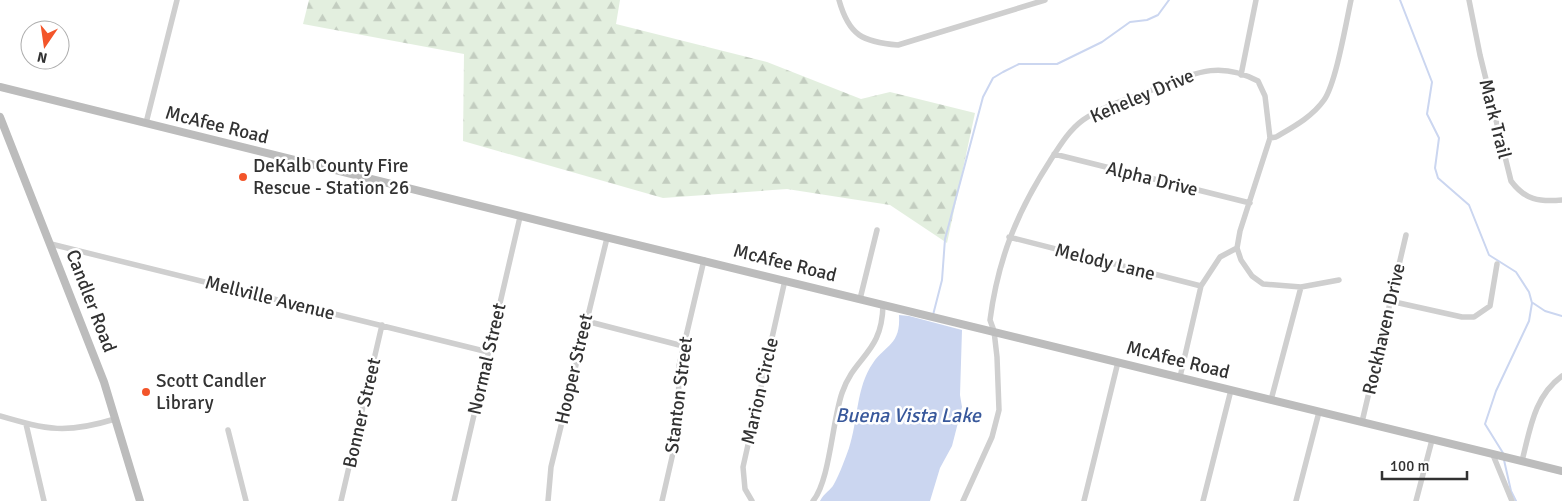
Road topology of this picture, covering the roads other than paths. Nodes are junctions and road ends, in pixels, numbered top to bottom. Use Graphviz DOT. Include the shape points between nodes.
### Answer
graph roads {
  1 [pos="177,0"];
  2 [pos="839,0"];
  3 [pos="1044,0"];
  4 [pos="1256,0"];
  5 [pos="1352,0"];
  6 [pos="1469,0"];
  7 [pos="1241,75"];
  8 [pos="0,87"];
  9 [pos="0,117"];
  10 [pos="146,123"];
  11 [pos="1270,138"];
  12 [pos="1054,154"];
  13 [pos="1562,200"];
  14 [pos="1250,203"];
  15 [pos="520,218"];
  16 [pos="877,230"];
  17 [pos="1406,235"];
  18 [pos="606,238"];
  19 [pos="1009,238"];
  20 [pos="51,244"];
  21 [pos="1238,248"];
  22 [pos="704,260"];
  23 [pos="1497,264"];
  24 [pos="785,280"];
  25 [pos="1339,280"];
  26 [pos="1201,286"];
  27 [pos="1300,287"];
  28 [pos="860,299"];
  29 [pos="1390,301"];
  30 [pos="883,305"];
  31 [pos="586,321"];
  32 [pos="382,325"];
  33 [pos="994,331"];
  34 [pos="683,346"];
  35 [pos="488,352"];
  36 [pos="1118,362"];
  37 [pos="1562,376"];
  38 [pos="1180,377"];
  39 [pos="1231,390"];
  40 [pos="1271,400"];
  41 [pos="1319,412"];
  42 [pos="0,416"];
  43 [pos="115,419"];
  44 [pos="1362,422"];
  45 [pos="26,424"];
  46 [pos="228,430"];
  47 [pos="1432,440"];
  48 [pos="1493,454"];
  49 [pos="1522,461"];
  50 [pos="1562,471"];
  51 [pos="44,501"];
  52 [pos="140,501"];
  53 [pos="246,501"];
  54 [pos="341,501"];
  55 [pos="454,501"];
  56 [pos="548,501"];
  57 [pos="662,501"];
  58 [pos="752,501"];
  59 [pos="813,501"];
  60 [pos="963,501"];
  61 [pos="1084,501"];
  62 [pos="1203,501"];
  63 [pos="1296,501"];
  64 [pos="1416,501"];
  65 [pos="1512,501"];
  1 -- 10 [label="street"];
  2 -- 3 [label="street" via="842,11 859,36 898,46"];
  4 -- 7 [label="street"];
  5 -- 11 [label="street" via="1332,80 1324,99 1304,120"];
  6 -- 13 [label="street, Mark Trail" via="1511,181 1518,191 1529,197 1545,201"];
  7 -- 11 [label="street, Keheley Drive" via="1261,85 1266,96"];
  7 -- 12 [label="street, Keheley Drive" via="1222,70 1202,71 1120,102 1083,120"];
  8 -- 10 [label="street, McAfee Road"];
  9 -- 20 [label="street, Candler Road"];
  10 -- 15 [label="street, McAfee Road"];
  11 -- 14 [label="street, Keheley Drive"];
  12 -- 14 [label="street, Alpha Drive"];
  12 -- 19 [label="street, Keheley Drive" via="1026,197"];
  14 -- 21 [label="street, Keheley Drive"];
  15 -- 18 [label="street, McAfee Road"];
  15 -- 35 [label="street, Normal Street"];
  16 -- 28 [label="street"];
  17 -- 29 [label="street, Rockhaven Drive"];
  18 -- 22 [label="street, McAfee Road"];
  18 -- 31 [label="street, Hooper Street"];
  19 -- 26 [label="street, Melody Lane"];
  19 -- 33 [label="street, Keheley Drive" via="990,320"];
  20 -- 32 [label="street, Mellville Avenue"];
  20 -- 43 [label="street, Candler Road"];
  21 -- 26 [label="street" via="1220,257"];
  21 -- 27 [label="street" via="1241,260 1252,276 1263,284"];
  22 -- 24 [label="street, McAfee Road"];
  22 -- 34 [label="street, Stanton Street"];
  23 -- 29 [label="street" via="1490,306 1474,317"];
  24 -- 28 [label="street, McAfee Road"];
  24 -- 58 [label="street, Marion Circle" via="743,467 745,489"];
  25 -- 27 [label="street"];
  26 -- 38 [label="street"];
  27 -- 40 [label="street"];
  28 -- 30 [label="street, McAfee Road"];
  29 -- 44 [label="street, Rockhaven Drive"];
  30 -- 33 [label="street, McAfee Road"];
  30 -- 59 [label="street" via="883,320 877,340 844,388 821,487"];
  31 -- 34 [label="street"];
  31 -- 56 [label="street, Hooper Street" via="551,467"];
  32 -- 35 [label="street, Mellville Avenue"];
  32 -- 54 [label="street, Bonner Street"];
  33 -- 36 [label="street, McAfee Road"];
  33 -- 60 [label="street, Keheley Drive" via="999,410 992,437"];
  34 -- 57 [label="street, Stanton Street" via="678,431"];
  35 -- 55 [label="street, Normal Street"];
  36 -- 38 [label="street, McAfee Road"];
  36 -- 61 [label="street"];
  37 -- 49 [label="street" via="1549,387 1536,408"];
  38 -- 39 [label="street, McAfee Road"];
  39 -- 40 [label="street, McAfee Road"];
  39 -- 62 [label="street"];
  40 -- 41 [label="street, McAfee Road"];
  41 -- 44 [label="street, McAfee Road"];
  41 -- 63 [label="street"];
  42 -- 45 [label="street"];
  43 -- 45 [label="street" via="67,430"];
  43 -- 52 [label="street, Candler Road"];
  44 -- 47 [label="street, McAfee Road"];
  45 -- 51 [label="street"];
  46 -- 53 [label="street"];
  47 -- 48 [label="street, McAfee Road"];
  47 -- 64 [label="street"];
  48 -- 49 [label="street, McAfee Road"];
  48 -- 65 [label="street"];
  49 -- 50 [label="street, McAfee Road"];
}
